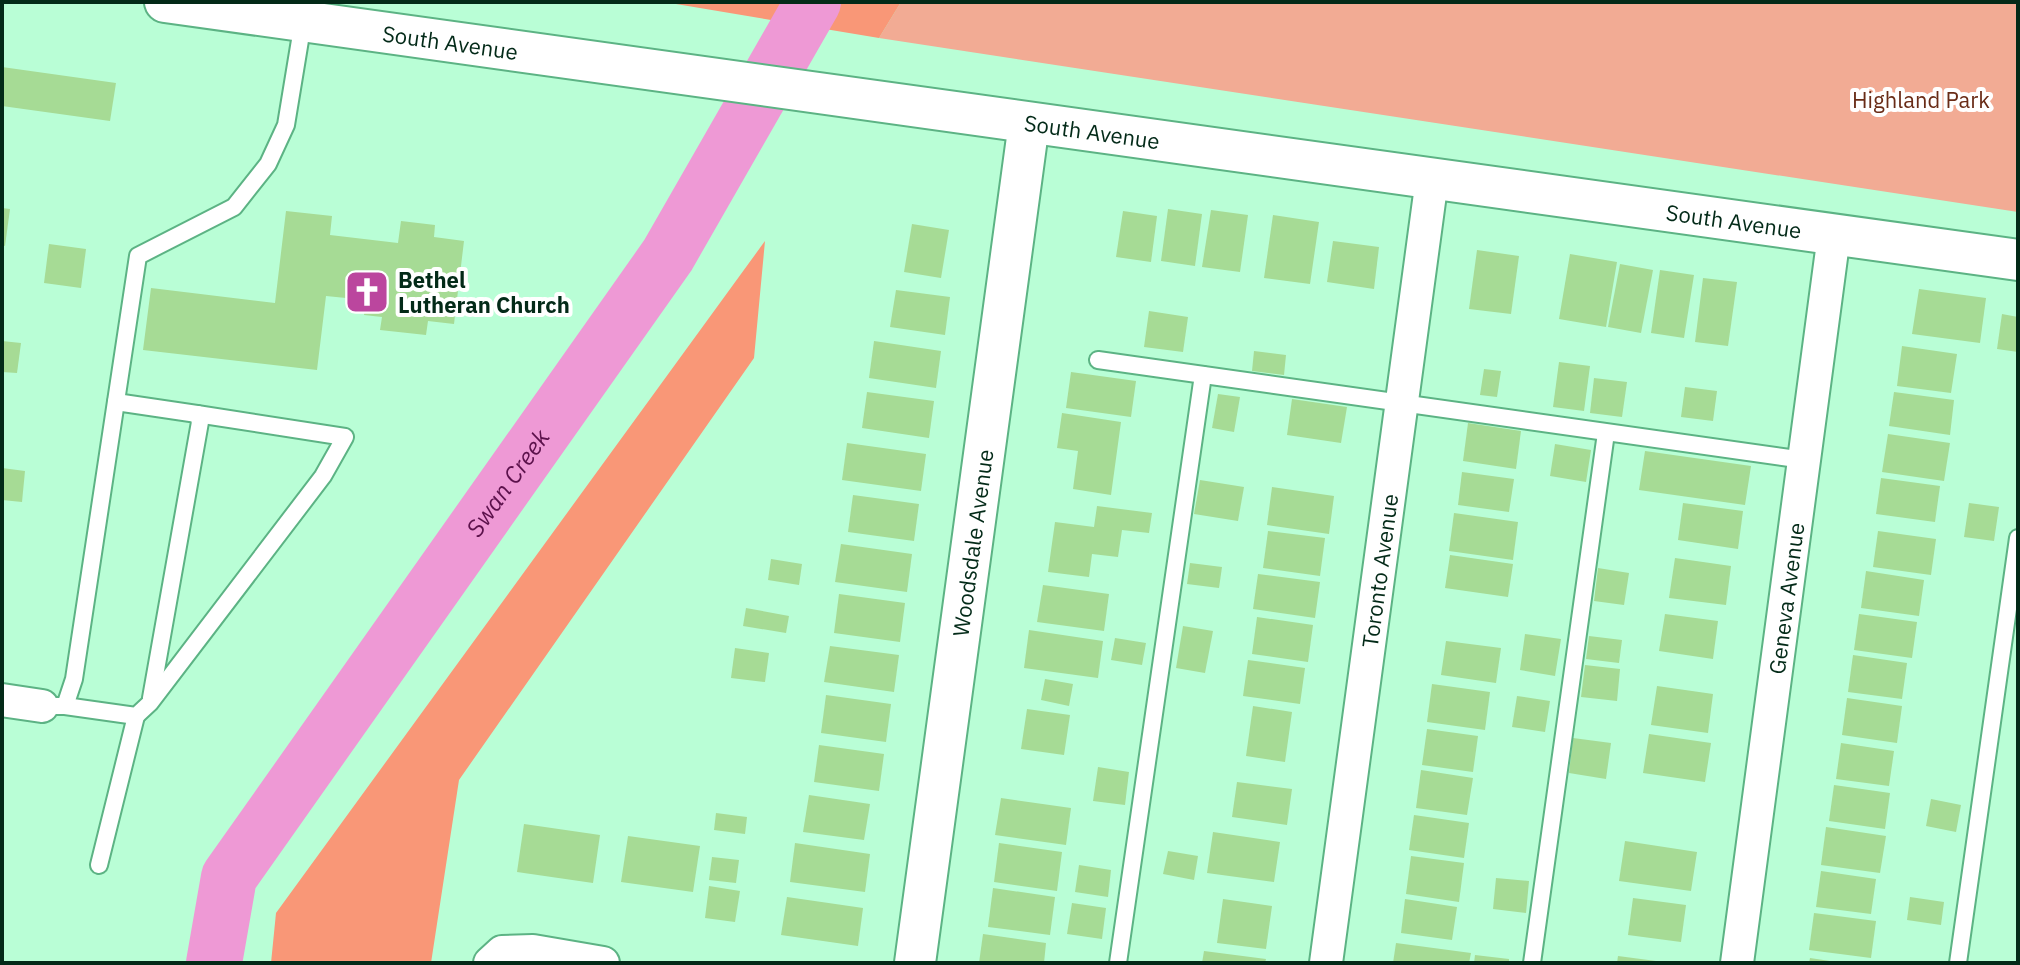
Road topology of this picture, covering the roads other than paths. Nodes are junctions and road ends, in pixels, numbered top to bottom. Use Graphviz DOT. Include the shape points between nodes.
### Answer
graph roads {
  1 [pos="165,2"];
  2 [pos="303,20"];
  3 [pos="1029,123"];
  4 [pos="1432,179"];
  5 [pos="1834,235"];
  6 [pos="2018,260"];
  7 [pos="1098,360"];
  8 [pos="1203,375"];
  9 [pos="116,402"];
  10 [pos="1402,403"];
  11 [pos="199,418"];
  12 [pos="1606,433"];
  13 [pos="1804,460"];
  14 [pos="2018,538"];
  15 [pos="2,700"];
  16 [pos="150,703"];
  17 [pos="54,706"];
  18 [pos="136,716"];
  19 [pos="99,865"];
  20 [pos="496,958"];
  21 [pos="603,963"];
  22 [pos="915,963"];
  23 [pos="1118,963"];
  24 [pos="1326,963"];
  25 [pos="1532,963"];
  26 [pos="1737,963"];
  27 [pos="1958,963"];
  1 -- 2 [label="street, South Avenue"];
  2 -- 3 [label="street, South Avenue"];
  2 -- 9 [label="lane" via="286,125 268,164 234,207 138,256"];
  3 -- 4 [label="street, South Avenue"];
  3 -- 22 [label="street, Woodsdale Avenue"];
  4 -- 5 [label="street, South Avenue"];
  4 -- 10 [label="street, Toronto Avenue"];
  5 -- 6 [label="street, South Avenue"];
  5 -- 13 [label="street, Geneva Avenue"];
  7 -- 8 [label="lane"];
  8 -- 10 [label="lane"];
  8 -- 23 [label="lane"];
  9 -- 11 [label="lane"];
  9 -- 17 [label="lane" via="74,679"];
  10 -- 12 [label="lane"];
  10 -- 24 [label="street, Toronto Avenue"];
  11 -- 16 [label="lane"];
  11 -- 16 [label="lane" via="345,437 323,476"];
  12 -- 13 [label="lane"];
  12 -- 25 [label="lane"];
  13 -- 26 [label="street, Geneva Avenue"];
  14 -- 27 [label="lane"];
  15 -- 17 [label="street"];
  16 -- 18 [label="lane"];
  17 -- 18 [label="lane"];
  18 -- 19 [label="lane"];
  20 -- 21 [label="street" via="533,951"];
}
